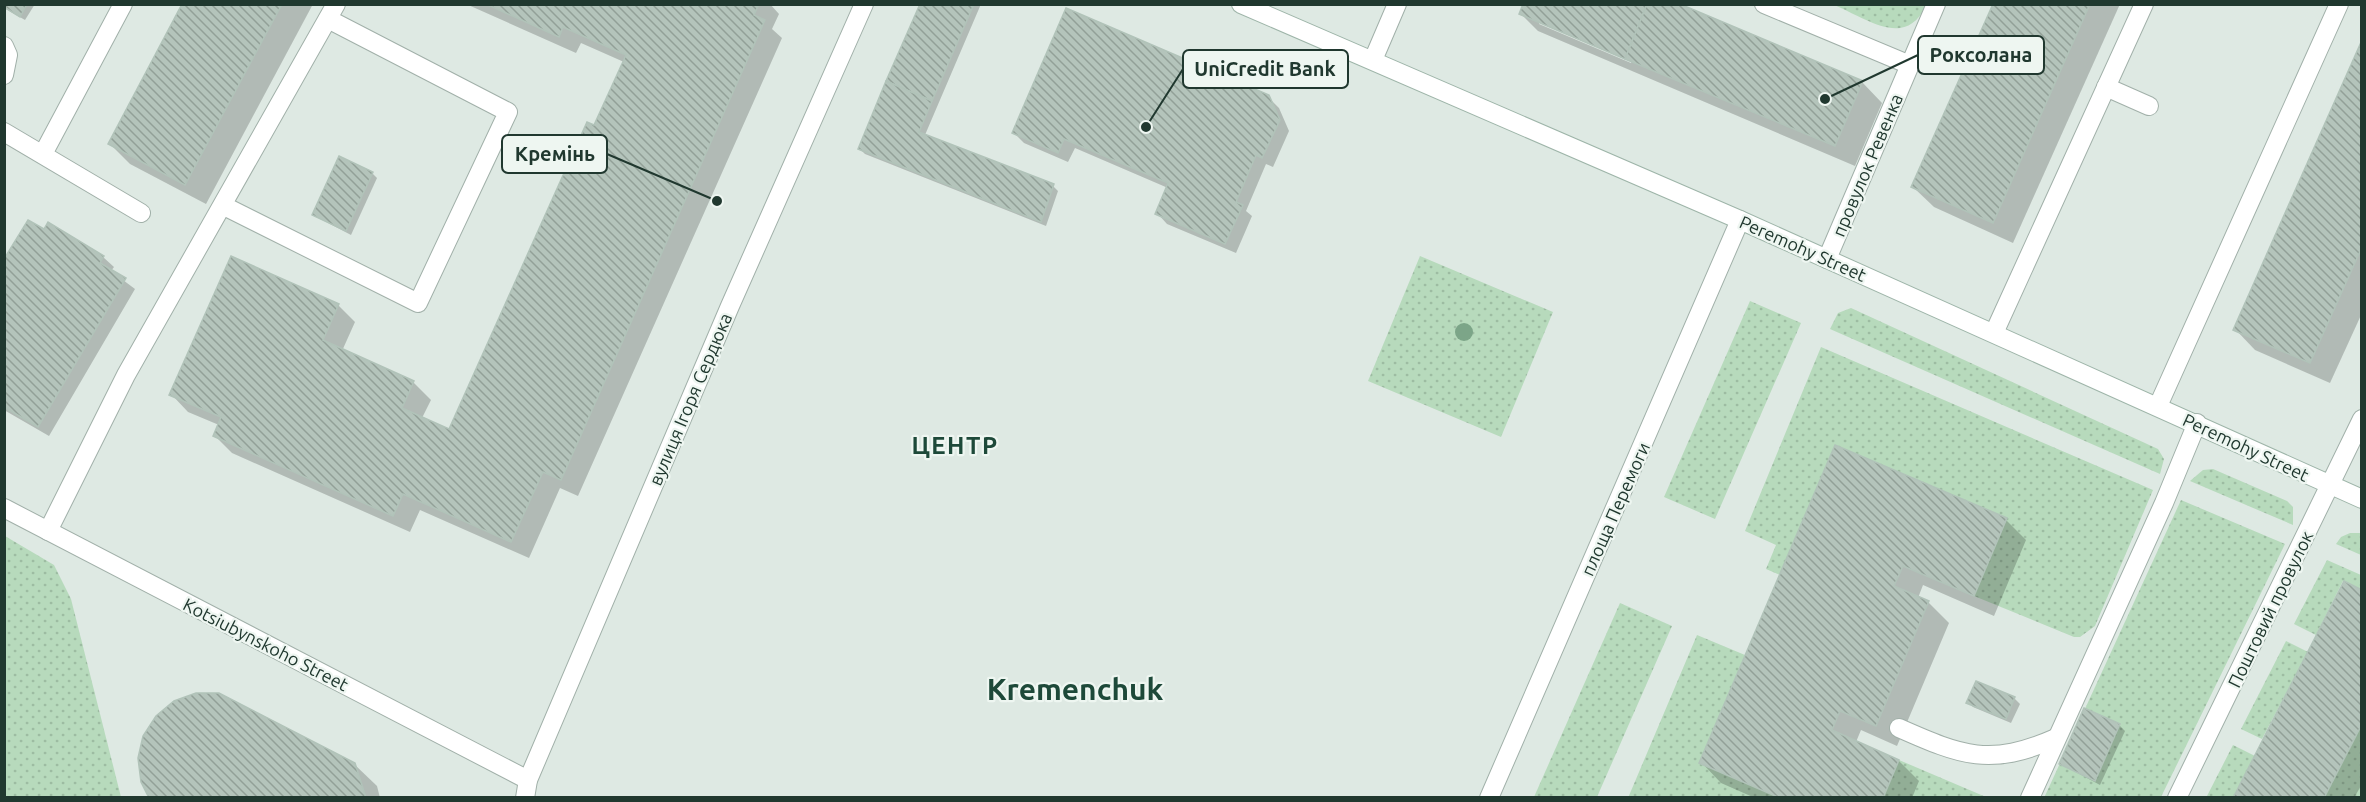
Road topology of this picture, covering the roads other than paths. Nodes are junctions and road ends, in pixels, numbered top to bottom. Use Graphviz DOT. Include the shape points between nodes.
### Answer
graph roads {
  1 [pos="123,4"];
  2 [pos="864,4"];
  3 [pos="1241,4"];
  4 [pos="1396,4"];
  5 [pos="1764,4"];
  6 [pos="1936,4"];
  7 [pos="2144,4"];
  8 [pos="2339,4"];
  9 [pos="332,12"];
  10 [pos="4,46"];
  11 [pos="1373,60"];
  12 [pos="1910,65"];
  13 [pos="4,75"];
  14 [pos="2106,87"];
  15 [pos="2149,106"];
  16 [pos="4,132"];
  17 [pos="43,154"];
  18 [pos="224,206"];
  19 [pos="141,213"];
  20 [pos="1740,220"];
  21 [pos="1827,259"];
  22 [pos="1994,333"];
  23 [pos="2157,406"];
  24 [pos="2361,419"];
  25 [pos="2197,423"];
  26 [pos="2331,486"];
  27 [pos="2361,499"];
  28 [pos="4,508"];
  29 [pos="48,531"];
  30 [pos="1899,728"];
  31 [pos="2056,738"];
  32 [pos="526,789"];
  33 [pos="1489,798"];
  34 [pos="2030,798"];
  35 [pos="2177,798"];
  1 -- 17 [label="street"];
  2 -- 32 [label="street, вулиця Ігоря Сердюка" via="730,306"];
  3 -- 11 [label="street, Peremohy Street"];
  4 -- 11 [label="street"];
  5 -- 12 [label="street"];
  6 -- 12 [label="street, провулок Ревенка"];
  7 -- 14 [label="street"];
  8 -- 23 [label="street"];
  9 -- 18 [label="street"];
  9 -- 18 [label="street" via="508,112 418,303"];
  10 -- 13 [label="street" via="8,55"];
  11 -- 20 [label="street, Peremohy Street"];
  12 -- 21 [label="street, провулок Ревенка"];
  14 -- 15 [label="street"];
  14 -- 22 [label="street"];
  16 -- 17 [label="street"];
  17 -- 19 [label="street"];
  18 -- 29 [label="street" via="126,375"];
  20 -- 21 [label="street, Peremohy Street"];
  20 -- 33 [label="street, площа Перемоги"];
  21 -- 22 [label="street, Peremohy Street"];
  22 -- 23 [label="street, Peremohy Street"];
  23 -- 25 [label="street, Peremohy Street"];
  24 -- 26 [label="street, Поштовий провулок"];
  25 -- 26 [label="street, Peremohy Street"];
  25 -- 31 [label="street"];
  26 -- 27 [label="street, Peremohy Street"];
  26 -- 35 [label="street, Поштовий провулок"];
  28 -- 29 [label="street, Kotsiubynskoho Street"];
  29 -- 32 [label="street, Kotsiubynskoho Street"];
  30 -- 31 [label="street" via="1951,751 1994,757 2024,752"];
  31 -- 34 [label="street"];
}
